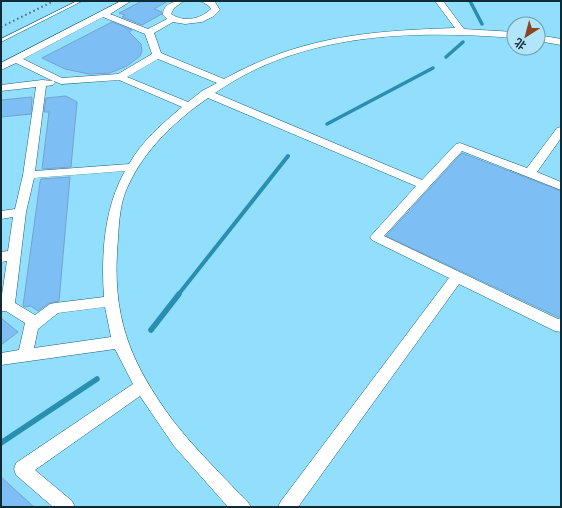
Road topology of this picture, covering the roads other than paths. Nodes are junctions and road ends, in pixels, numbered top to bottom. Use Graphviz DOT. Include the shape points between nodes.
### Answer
graph roads {
  1 [pos="80,1"];
  2 [pos="127,1"];
  3 [pos="180,1"];
  4 [pos="205,1"];
  5 [pos="439,1"];
  6 [pos="103,14"];
  7 [pos="172,19"];
  8 [pos="149,32"];
  9 [pos="460,32"];
  10 [pos="506,35"];
  11 [pos="546,39"];
  12 [pos="1,40"];
  13 [pos="561,42"];
  14 [pos="157,55"];
  15 [pos="16,59"];
  16 [pos="1,66"];
  17 [pos="120,77"];
  18 [pos="61,81"];
  19 [pos="223,82"];
  20 [pos="42,83"];
  21 [pos="1,88"];
  22 [pos="206,93"];
  23 [pos="188,106"];
  24 [pos="561,130"];
  25 [pos="133,167"];
  26 [pos="530,174"];
  27 [pos="29,176"];
  28 [pos="423,185"];
  29 [pos="561,186"];
  30 [pos="20,212"];
  31 [pos="1,215"];
  32 [pos="14,255"];
  33 [pos="1,257"];
  34 [pos="457,276"];
  35 [pos="112,300"];
  36 [pos="4,306"];
  37 [pos="35,322"];
  38 [pos="561,324"];
  39 [pos="120,342"];
  40 [pos="25,355"];
  41 [pos="1,359"];
  42 [pos="142,387"];
  43 [pos="66,507"];
  44 [pos="242,507"];
  45 [pos="287,507"];
  1 -- 12 [label="lane"];
  2 -- 6 [label="street"];
  3 -- 7 [label="street" via="167,11 167,15"];
  4 -- 7 [label="street" via="212,4 216,10 205,19 191,22"];
  5 -- 9 [label="street"];
  6 -- 8 [label="street"];
  6 -- 15 [label="street"];
  7 -- 8 [label="street"];
  8 -- 14 [label="street"];
  9 -- 10 [label="street"];
  9 -- 19 [label="street" via="421,32 343,39 287,54"];
  11 -- 13 [label="street"];
  14 -- 17 [label="street"];
  14 -- 19 [label="street"];
  15 -- 16 [label="street"];
  15 -- 18 [label="street"];
  17 -- 18 [label="street"];
  17 -- 23 [label="street"];
  18 -- 20 [label="street"];
  19 -- 22 [label="street"];
  20 -- 21 [label="street"];
  20 -- 27 [label="street"];
  22 -- 23 [label="street"];
  22 -- 28 [label="street"];
  23 -- 25 [label="street" via="152,139"];
  24 -- 26 [label="street"];
  25 -- 27 [label="street"];
  25 -- 35 [label="street" via="122,187 115,214 109,276"];
  26 -- 28 [label="street" via="460,146"];
  26 -- 29 [label="street"];
  27 -- 30 [label="street"];
  28 -- 34 [label="street" via="376,237"];
  30 -- 31 [label="street"];
  30 -- 32 [label="street"];
  32 -- 33 [label="street"];
  32 -- 36 [label="street"];
  34 -- 38 [label="street" via="560,326"];
  34 -- 45 [label="street"];
  35 -- 37 [label="street" via="55,308"];
  35 -- 39 [label="street"];
  36 -- 37 [label="street"];
  37 -- 40 [label="street" via="30,326"];
  39 -- 40 [label="street"];
  39 -- 42 [label="street"];
  40 -- 41 [label="street"];
  42 -- 43 [label="street" via="22,469"];
  42 -- 44 [label="street" via="166,424 200,465"];
}
